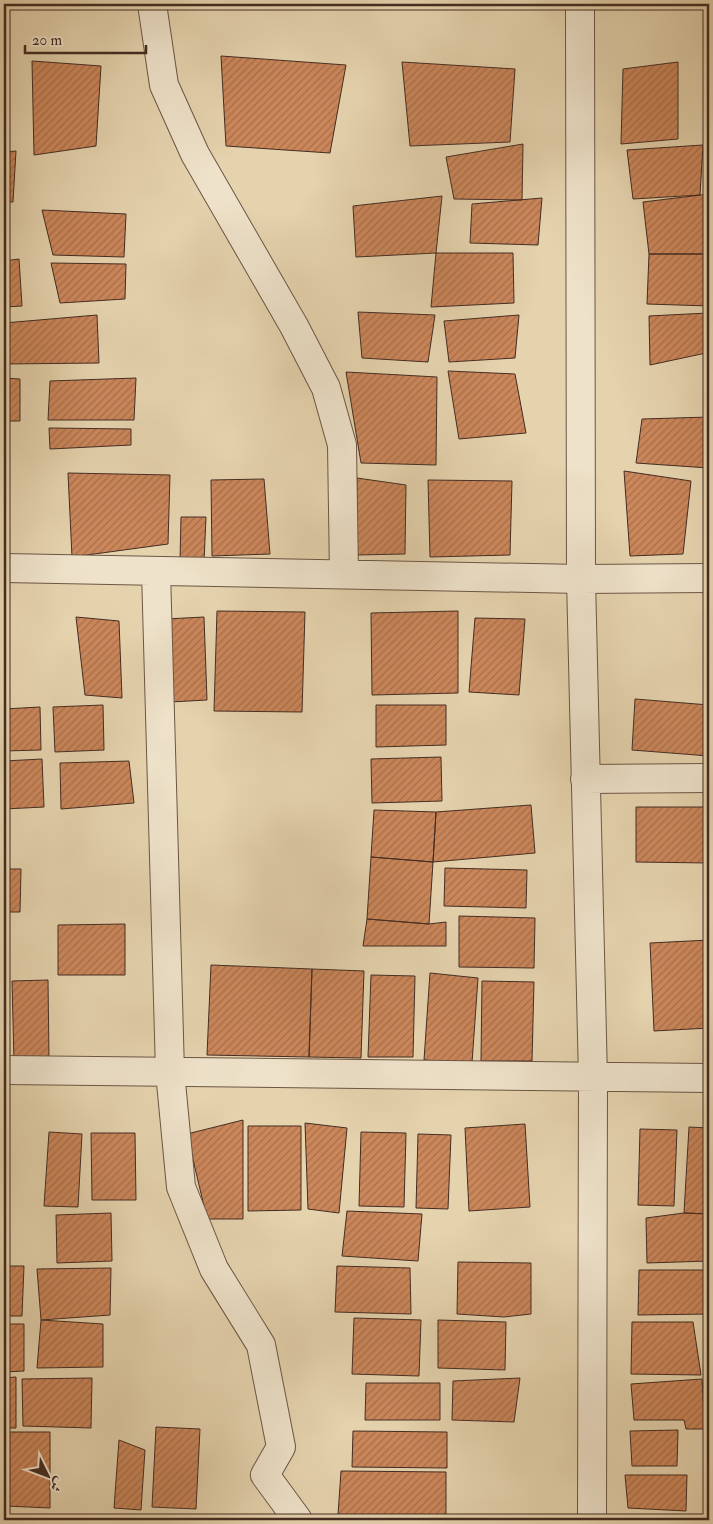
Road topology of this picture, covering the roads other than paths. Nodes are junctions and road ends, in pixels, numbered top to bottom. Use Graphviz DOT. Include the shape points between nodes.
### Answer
graph roads {
  1 [pos="152,4"];
  2 [pos="580,4"];
  3 [pos="4,568"];
  4 [pos="156,570"];
  5 [pos="344,574"];
  6 [pos="709,578"];
  7 [pos="580,580"];
  8 [pos="709,778"];
  9 [pos="586,779"];
  10 [pos="4,1070"];
  11 [pos="170,1072"];
  12 [pos="593,1078"];
  13 [pos="709,1078"];
  14 [pos="298,1520"];
  15 [pos="592,1520"];
  1 -- 5 [label="street" via="164,85 195,154 326,388 342,444"];
  2 -- 7 [label="street"];
  3 -- 4 [label="street"];
  4 -- 5 [label="street"];
  4 -- 11 [label="street"];
  5 -- 7 [label="street"];
  6 -- 7 [label="street"];
  7 -- 9 [label="street"];
  8 -- 9 [label="street"];
  9 -- 12 [label="street"];
  10 -- 11 [label="street"];
  11 -- 12 [label="street"];
  11 -- 14 [label="street" via="181,1187 214,1269 261,1345 281,1447 265,1475"];
  12 -- 13 [label="street"];
  12 -- 15 [label="street"];
}
